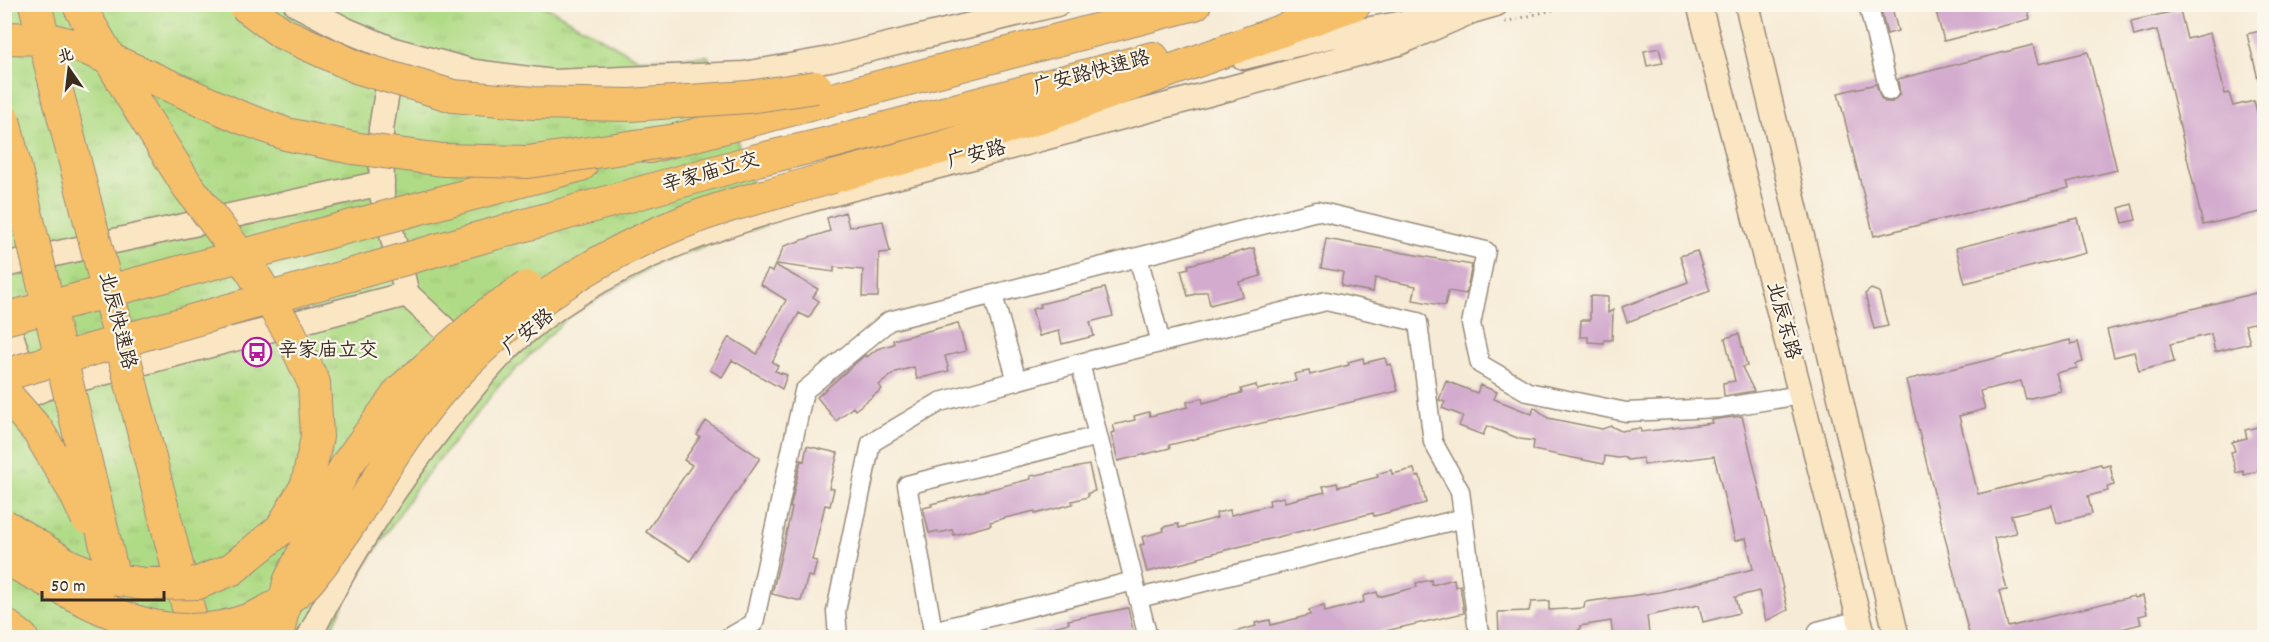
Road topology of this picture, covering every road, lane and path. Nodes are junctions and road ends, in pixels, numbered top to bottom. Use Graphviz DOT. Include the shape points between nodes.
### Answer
graph roads {
  1 [pos="36,4"];
  2 [pos="78,4"];
  3 [pos="243,4"];
  4 [pos="296,4"];
  5 [pos="1057,4"];
  6 [pos="1180,4"];
  7 [pos="1195,4"];
  8 [pos="1354,4"];
  9 [pos="1530,4"];
  10 [pos="1576,4"];
  11 [pos="1699,4"];
  12 [pos="1747,4"];
  13 [pos="1868,4"];
  14 [pos="1007,11"];
  15 [pos="1472,11"];
  16 [pos="1499,14"];
  17 [pos="1533,15"];
  18 [pos="1149,16"];
  19 [pos="4,38"];
  20 [pos="394,50"];
  21 [pos="1889,91"];
  22 [pos="820,94"];
  23 [pos="1045,116"];
  24 [pos="4,120"];
  25 [pos="675,140"];
  26 [pos="829,143"];
  27 [pos="757,160"];
  28 [pos="382,183"];
  29 [pos="1138,257"];
  30 [pos="4,265"];
  31 [pos="407,294"];
  32 [pos="993,294"];
  33 [pos="4,314"];
  34 [pos="4,319"];
  35 [pos="1161,343"];
  36 [pos="1080,363"];
  37 [pos="487,369"];
  38 [pos="4,375"];
  39 [pos="1017,381"];
  40 [pos="18,393"];
  41 [pos="1801,395"];
  42 [pos="4,406"];
  43 [pos="1098,436"];
  44 [pos="1464,518"];
  45 [pos="4,525"];
  46 [pos="4,558"];
  47 [pos="112,571"];
  48 [pos="1136,590"];
  49 [pos="4,624"];
  50 [pos="1862,629"];
  51 [pos="932,634"];
  52 [pos="22,638"];
  53 [pos="128,638"];
  54 [pos="196,638"];
  55 [pos="277,638"];
  56 [pos="309,638"];
  57 [pos="728,638"];
  58 [pos="838,638"];
  59 [pos="1148,638"];
  60 [pos="1483,638"];
  61 [pos="1820,638"];
  62 [pos="1897,638"];
  1 -- 54 [label="highway, 北辰快速路, bridge"];
  2 -- 45 [label="highway, bridge" via="187,185 251,270 290,333 314,382 317,437 307,485 281,529 232,569 198,583 144,584 95,576 68,565"];
  3 -- 22 [label="highway, bridge" via="282,33 359,68 453,96 630,105"];
  4 -- 20 [label="main road"];
  5 -- 14 [label="main road"];
  6 -- 18 [label="highway"];
  7 -- 18 [label="highway"];
  8 -- 23 [label="highway"];
  8 -- 26 [label="highway, 广安路快速路"];
  9 -- 17 [label="path"];
  10 -- 17 [label="path"];
  11 -- 41 [label="main road, 北辰东路"];
  12 -- 62 [label="main road, 北辰东路"];
  13 -- 21 [label="street"];
  14 -- 20 [label="main road" via="830,59 744,74 553,82 474,72"];
  15 -- 16 [label="main road, 广安路"];
  15 -- 23 [label="main road" via="1326,37"];
  15 -- 37 [label="main road, 广安路" via="1399,43 772,211 667,248 588,287 524,333"];
  16 -- 17 [label="path"];
  18 -- 22 [label="highway" via="959,66"];
  19 -- 25 [label="highway, bridge" via="49,39 87,49 240,117 286,134 353,148 443,160 528,162"];
  20 -- 28 [label="main road" via="381,129"];
  22 -- 25 [label="highway, 辛家庙立交"];
  23 -- 46 [label="highway, bridge" via="727,207 647,238 582,271 540,298 457,372 390,459 341,539 303,587 273,609 242,624 208,630 170,629 134,621"];
  24 -- 47 [label="highway, bridge"];
  25 -- 34 [label="highway, 辛家庙立交, bridge"];
  26 -- 27 [label="highway, 辛家庙立交, bridge"];
  27 -- 38 [label="highway, 辛家庙立交, bridge"];
  27 -- 55 [label="highway, bridge" via="561,264 489,313 401,390 346,466 289,582"];
  28 -- 30 [label="main road"];
  28 -- 31 [label="main road"];
  29 -- 32 [label="street"];
  29 -- 35 [label="street"];
  29 -- 41 [label="street" via="1317,211 1486,251 1471,324 1480,364 1528,392 1626,412 1719,408"];
  31 -- 37 [label="main road"];
  31 -- 40 [label="main road"];
  32 -- 39 [label="street"];
  32 -- 57 [label="street" via="889,321 804,391 754,623"];
  33 -- 40 [label="main road"];
  35 -- 36 [label="street"];
  35 -- 44 [label="street" via="1326,301 1418,322 1433,442 1460,491"];
  36 -- 39 [label="street"];
  36 -- 43 [label="street"];
  37 -- 56 [label="main road, 广安路" via="400,482"];
  39 -- 58 [label="street" via="940,402 871,443 836,610"];
  40 -- 42 [label="main road"];
  40 -- 47 [label="highway, bridge" via="74,491"];
  41 -- 50 [label="main road, 北辰东路"];
  43 -- 48 [label="street"];
  43 -- 51 [label="street" via="907,485"];
  44 -- 48 [label="street"];
  44 -- 60 [label="street" via="1477,624"];
  47 -- 53 [label="highway"];
  48 -- 51 [label="street"];
  48 -- 59 [label="street"];
  49 -- 52 [label="highway"];
  50 -- 61 [label="street" via="1818,631"];
}
